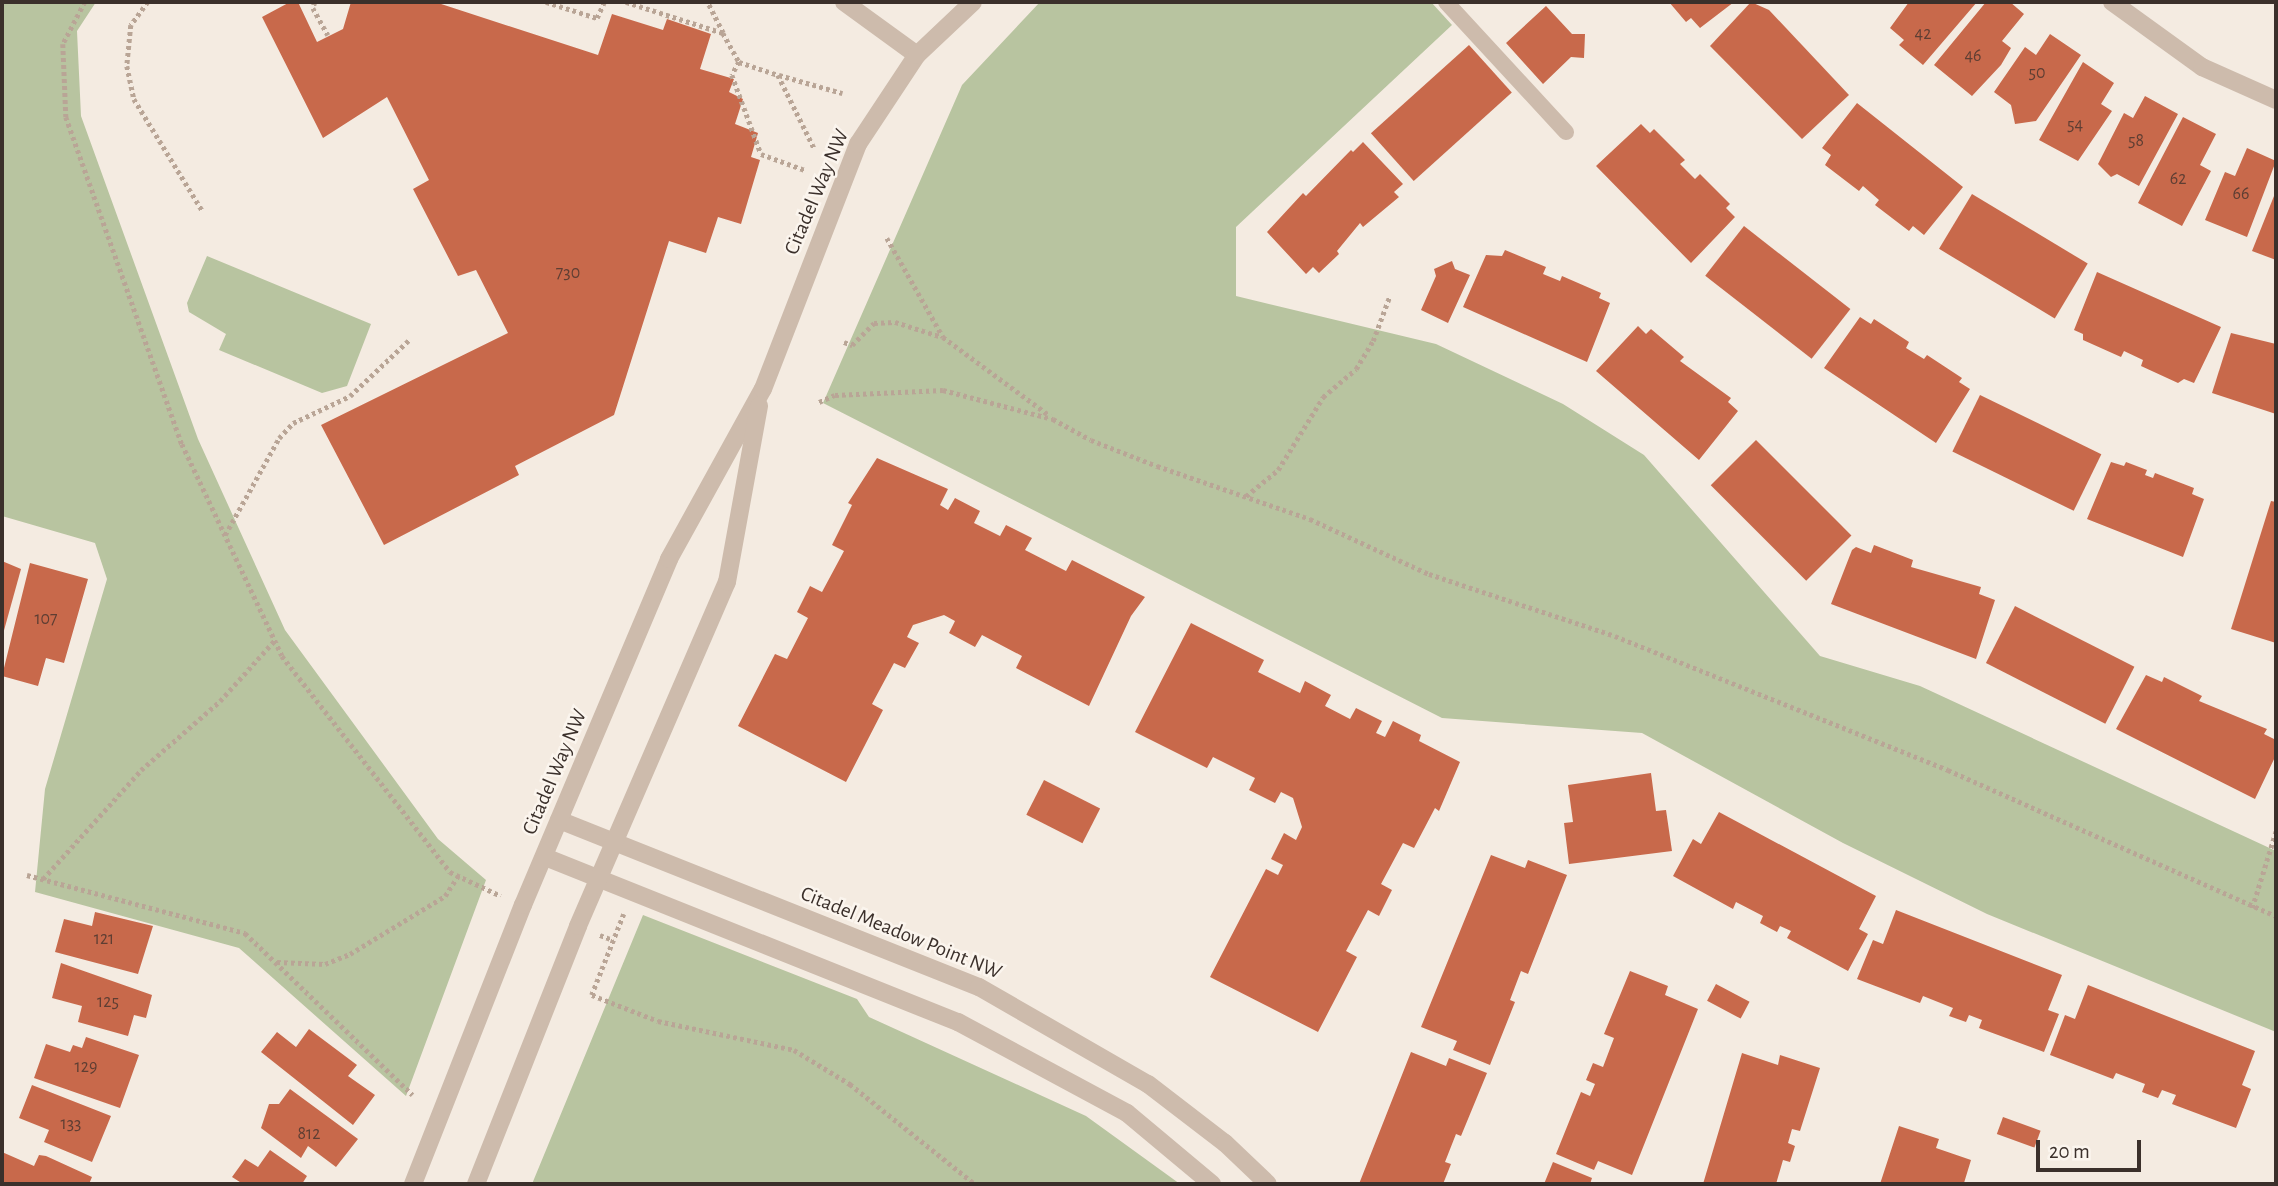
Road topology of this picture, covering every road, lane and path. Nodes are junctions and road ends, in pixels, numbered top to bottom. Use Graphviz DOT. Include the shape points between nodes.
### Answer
graph roads {
  1 [pos="85,2"];
  2 [pos="148,2"];
  3 [pos="315,2"];
  4 [pos="546,2"];
  5 [pos="604,2"];
  6 [pos="626,2"];
  7 [pos="706,2"];
  8 [pos="844,2"];
  9 [pos="973,2"];
  10 [pos="1446,2"];
  11 [pos="2112,2"];
  12 [pos="723,33"];
  13 [pos="328,35"];
  14 [pos="917,55"];
  15 [pos="739,62"];
  16 [pos="778,75"];
  17 [pos="842,93"];
  18 [pos="2276,100"];
  19 [pos="1566,132"];
  20 [pos="814,148"];
  21 [pos="805,170"];
  22 [pos="202,210"];
  23 [pos="887,238"];
  24 [pos="1389,298"];
  25 [pos="943,337"];
  26 [pos="410,339"];
  27 [pos="844,342"];
  28 [pos="763,389"];
  29 [pos="819,402"];
  30 [pos="1053,419"];
  31 [pos="1245,497"];
  32 [pos="225,535"];
  33 [pos="275,640"];
  34 [pos="559,820"];
  35 [pos="2276,831"];
  36 [pos="614,842"];
  37 [pos="545,857"];
  38 [pos="27,874"];
  39 [pos="458,876"];
  40 [pos="598,878"];
  41 [pos="43,879"];
  42 [pos="503,897"];
  43 [pos="628,904"];
  44 [pos="2252,908"];
  45 [pos="2276,916"];
  46 [pos="276,962"];
  47 [pos="413,1095"];
  48 [pos="417,1183"];
  49 [pos="476,1184"];
  50 [pos="975,1184"];
  51 [pos="1212,1184"];
  52 [pos="1268,1184"];
  1 -- 32 [label="path" via="63,44 66,117 182,444"];
  2 -- 22 [label="path" via="131,25 127,66 134,99"];
  3 -- 13 [label="path" via="313,8"];
  4 -- 5 [label="path" via="597,18"];
  6 -- 12 [label="path"];
  7 -- 12 [label="path"];
  8 -- 14 [label="street"];
  9 -- 14 [label="street, Citadel Way NW"];
  10 -- 19 [label="lane"];
  11 -- 18 [label="street" via="2202,67"];
  12 -- 15 [label="path"];
  14 -- 28 [label="street, Citadel Way NW" via="858,144"];
  15 -- 16 [label="path"];
  15 -- 21 [label="path" via="732,75 761,154"];
  16 -- 17 [label="path"];
  16 -- 20 [label="path"];
  23 -- 25 [label="path"];
  24 -- 31 [label="path" via="1373,341 1356,369 1323,397 1270,478"];
  25 -- 27 [label="path" via="884,322 874,323 852,345"];
  25 -- 30 [label="path"];
  26 -- 32 [label="path" via="350,396 293,423 279,438"];
  28 -- 34 [label="street, Citadel Way NW" via="669,559"];
  28 -- 36 [label="street, Citadel Way NW" via="727,582"];
  29 -- 30 [label="path" via="835,395 943,390"];
  30 -- 31 [label="path" via="1091,440"];
  31 -- 44 [label="path" via="1310,519 1429,573 1615,635 1948,770"];
  32 -- 33 [label="path"];
  33 -- 39 [label="path" via="299,678 450,872"];
  33 -- 41 [label="path" via="220,701 141,770"];
  34 -- 36 [label="street, Citadel Meadow Point NW"];
  34 -- 37 [label="street, Citadel Way NW"];
  35 -- 44 [label="path"];
  36 -- 40 [label="street, Citadel Way NW"];
  36 -- 52 [label="street, Citadel Meadow Point NW" via="979,987 1148,1084 1225,1143"];
  37 -- 40 [label="street"];
  37 -- 48 [label="street, Citadel Way NW"];
  38 -- 41 [label="path"];
  39 -- 42 [label="path"];
  39 -- 46 [label="path" via="445,896 350,954 324,964"];
  40 -- 49 [label="street, Citadel Way NW"];
  40 -- 51 [label="street" via="958,1022 1127,1112"];
  41 -- 46 [label="path" via="246,933"];
  43 -- 50 [label="path" via="592,995 658,1021 794,1051 850,1084"];
  44 -- 45 [label="path"];
  46 -- 47 [label="path"];
}
